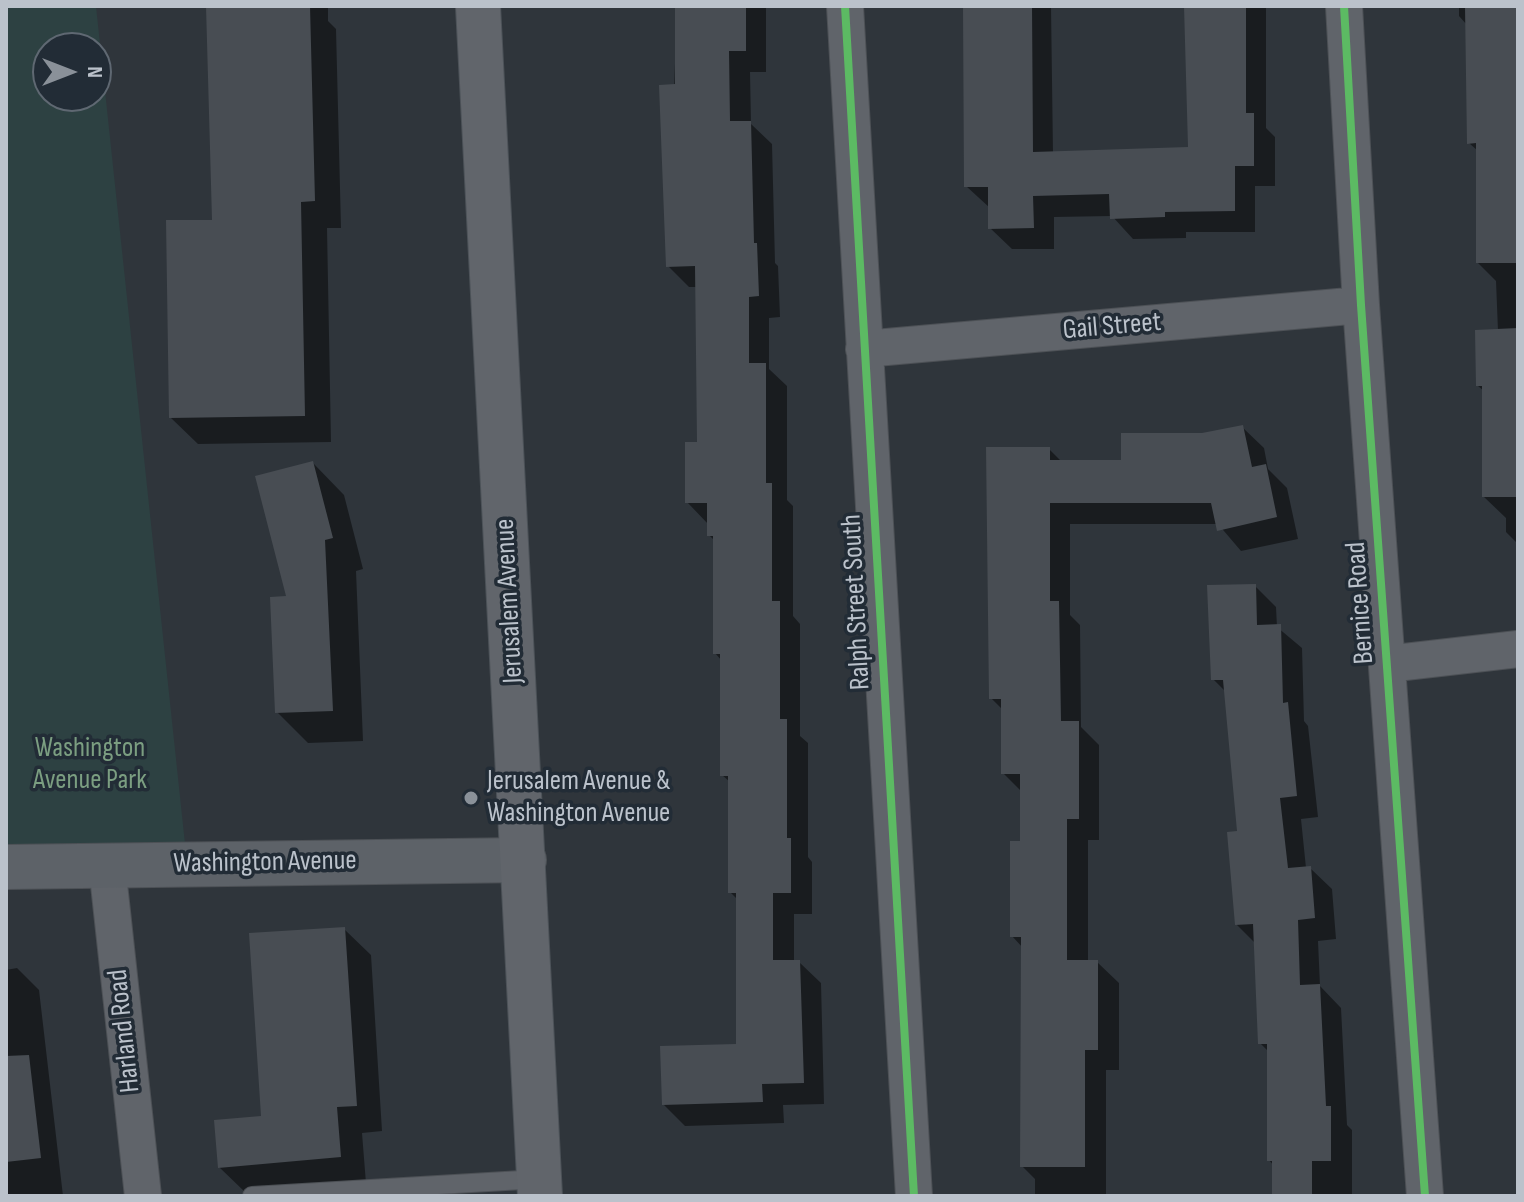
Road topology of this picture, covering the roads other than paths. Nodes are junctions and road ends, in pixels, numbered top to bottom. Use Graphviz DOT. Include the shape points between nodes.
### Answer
graph roads {
  1 [pos="478,6"];
  2 [pos="845,6"];
  3 [pos="1344,6"];
  4 [pos="1361,305"];
  5 [pos="864,349"];
  6 [pos="1518,649"];
  7 [pos="1387,664"];
  8 [pos="524,860"];
  9 [pos="107,866"];
  10 [pos="6,867"];
  11 [pos="539,1188"];
  12 [pos="143,1196"];
  13 [pos="252,1196"];
  14 [pos="914,1196"];
  15 [pos="1425,1196"];
  1 -- 8 [label="main road, Jerusalem Avenue"];
  2 -- 5 [label="street, Ralph Street South"];
  3 -- 4 [label="street, Bernice Road"];
  4 -- 5 [label="street, Gail Street"];
  4 -- 7 [label="street, Bernice Road"];
  5 -- 14 [label="street, Ralph Street South"];
  6 -- 7 [label="street"];
  7 -- 15 [label="street, Bernice Road"];
  8 -- 9 [label="street, Washington Avenue"];
  8 -- 11 [label="main road, Jerusalem Avenue"];
  9 -- 10 [label="street, Washington Avenue"];
  9 -- 12 [label="street, Harland Road"];
  11 -- 13 [label="lane"];
}
